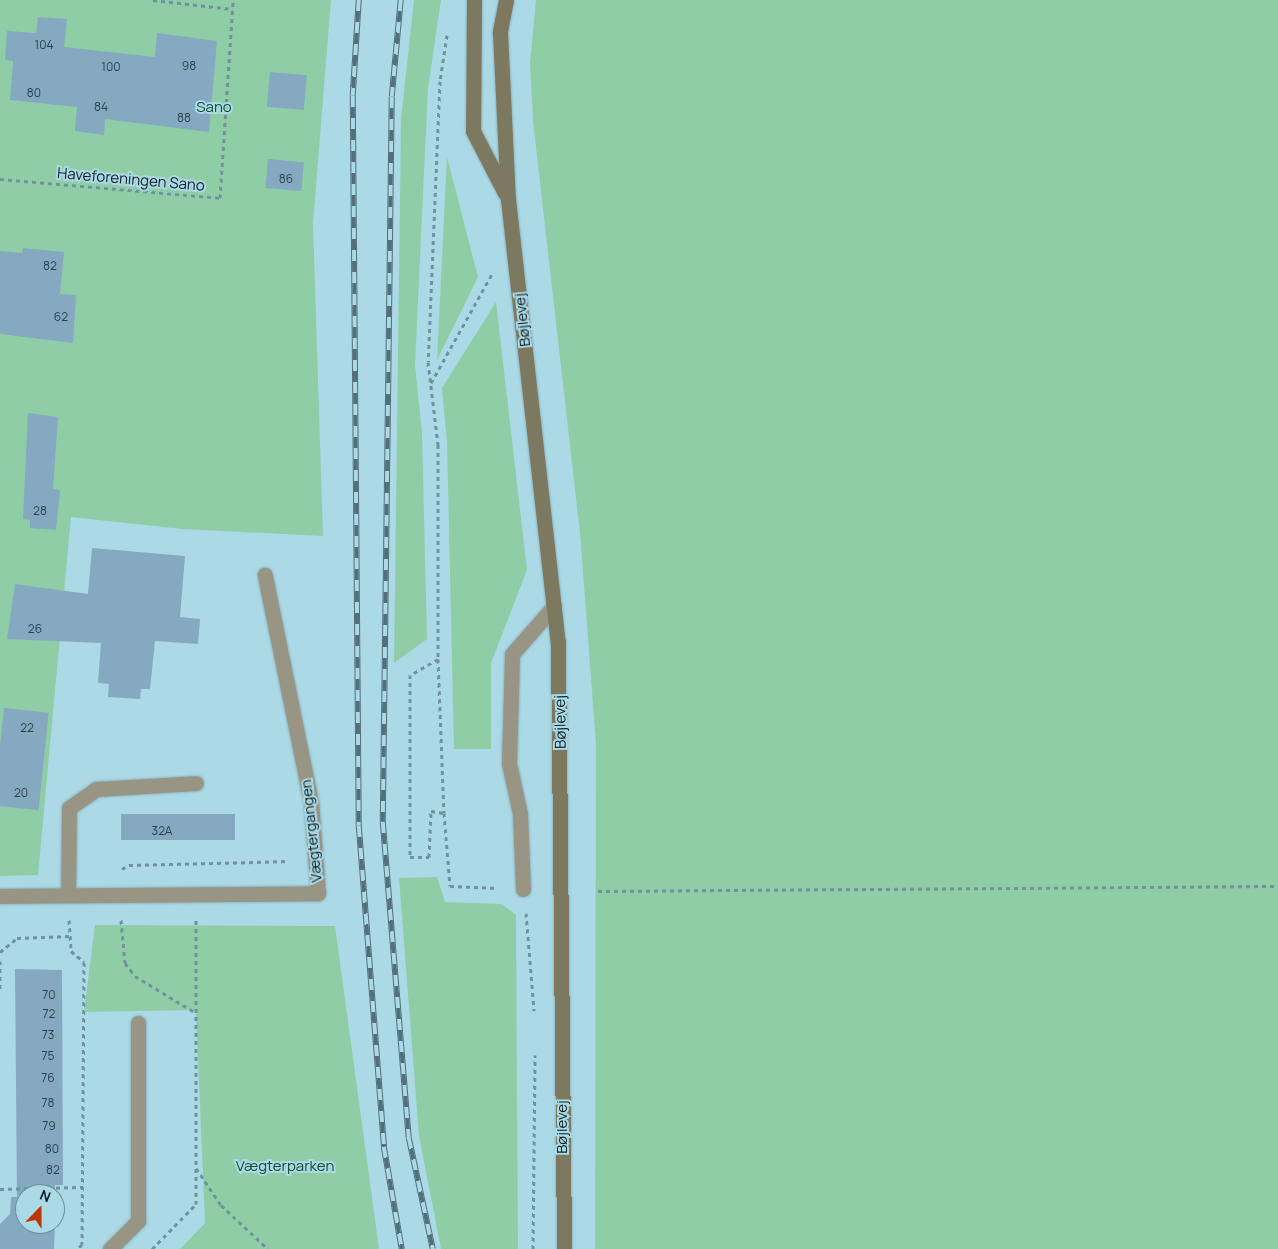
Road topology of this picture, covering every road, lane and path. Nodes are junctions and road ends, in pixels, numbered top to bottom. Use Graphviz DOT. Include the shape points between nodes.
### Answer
graph roads {
  1 [pos="153,0"];
  2 [pos="233,0"];
  3 [pos="474,0"];
  4 [pos="506,0"];
  5 [pos="232,9"];
  6 [pos="448,27"];
  7 [pos="0,179"];
  8 [pos="508,199"];
  9 [pos="514,257"];
  10 [pos="430,384"];
  11 [pos="265,575"];
  12 [pos="554,606"];
  13 [pos="438,659"];
  14 [pos="196,783"];
  15 [pos="444,813"];
  16 [pos="1278,886"];
  17 [pos="524,889"];
  18 [pos="598,891"];
  19 [pos="196,894"];
  20 [pos="68,895"];
  21 [pos="121,895"];
  22 [pos="0,896"];
  23 [pos="70,936"];
  24 [pos="0,952"];
  25 [pos="0,961"];
  26 [pos="0,992"];
  27 [pos="196,1013"];
  28 [pos="535,1016"];
  29 [pos="138,1023"];
  30 [pos="535,1045"];
  31 [pos="196,1168"];
  32 [pos="82,1187"];
  33 [pos="0,1188"];
  34 [pos="78,1249"];
  35 [pos="110,1249"];
  36 [pos="152,1249"];
  37 [pos="268,1249"];
  38 [pos="533,1249"];
  39 [pos="564,1249"];
  1 -- 5 [label="path"];
  2 -- 5 [label="path, Haveforeningen Sano"];
  3 -- 8 [label="street, Bøjlevej" via="472,131"];
  4 -- 8 [label="street, Bøjlevej" via="500,32"];
  5 -- 7 [label="path, Haveforeningen Sano" via="220,198"];
  6 -- 10 [label="path" via="440,82"];
  8 -- 9 [label="street, Bøjlevej"];
  9 -- 10 [label="path" via="488,277"];
  9 -- 12 [label="street, Bøjlevej"];
  10 -- 13 [label="path" via="438,445"];
  11 -- 19 [label="street, Vægtergangen" via="311,802 318,893"];
  12 -- 17 [label="street" via="512,654 509,763 520,814"];
  12 -- 39 [label="street, Bøjlevej" via="563,887"];
  13 -- 15 [label="path"];
  13 -- 15 [label="path" via="410,675 410,857 429,857 431,811"];
  14 -- 20 [label="street" via="96,789 69,808"];
  15 -- 17 [label="path" via="450,886"];
  16 -- 18 [label="path"];
  17 -- 28 [label="path"];
  19 -- 21 [label="street, Vægtergangen"];
  19 -- 27 [label="path"];
  20 -- 21 [label="street, Vægtergangen"];
  20 -- 22 [label="street, Vægtergangen"];
  20 -- 23 [label="path"];
  21 -- 27 [label="path" via="120,945 125,963 135,976"];
  23 -- 24 [label="path" via="17,938"];
  23 -- 32 [label="path" via="71,951 84,962"];
  25 -- 26 [label="path"];
  27 -- 31 [label="path"];
  29 -- 35 [label="street" via="138,1220"];
  30 -- 38 [label="path"];
  31 -- 36 [label="path" via="196,1204"];
  31 -- 37 [label="path" via="221,1205"];
  32 -- 33 [label="path"];
  32 -- 34 [label="path" via="82,1244"];
}
